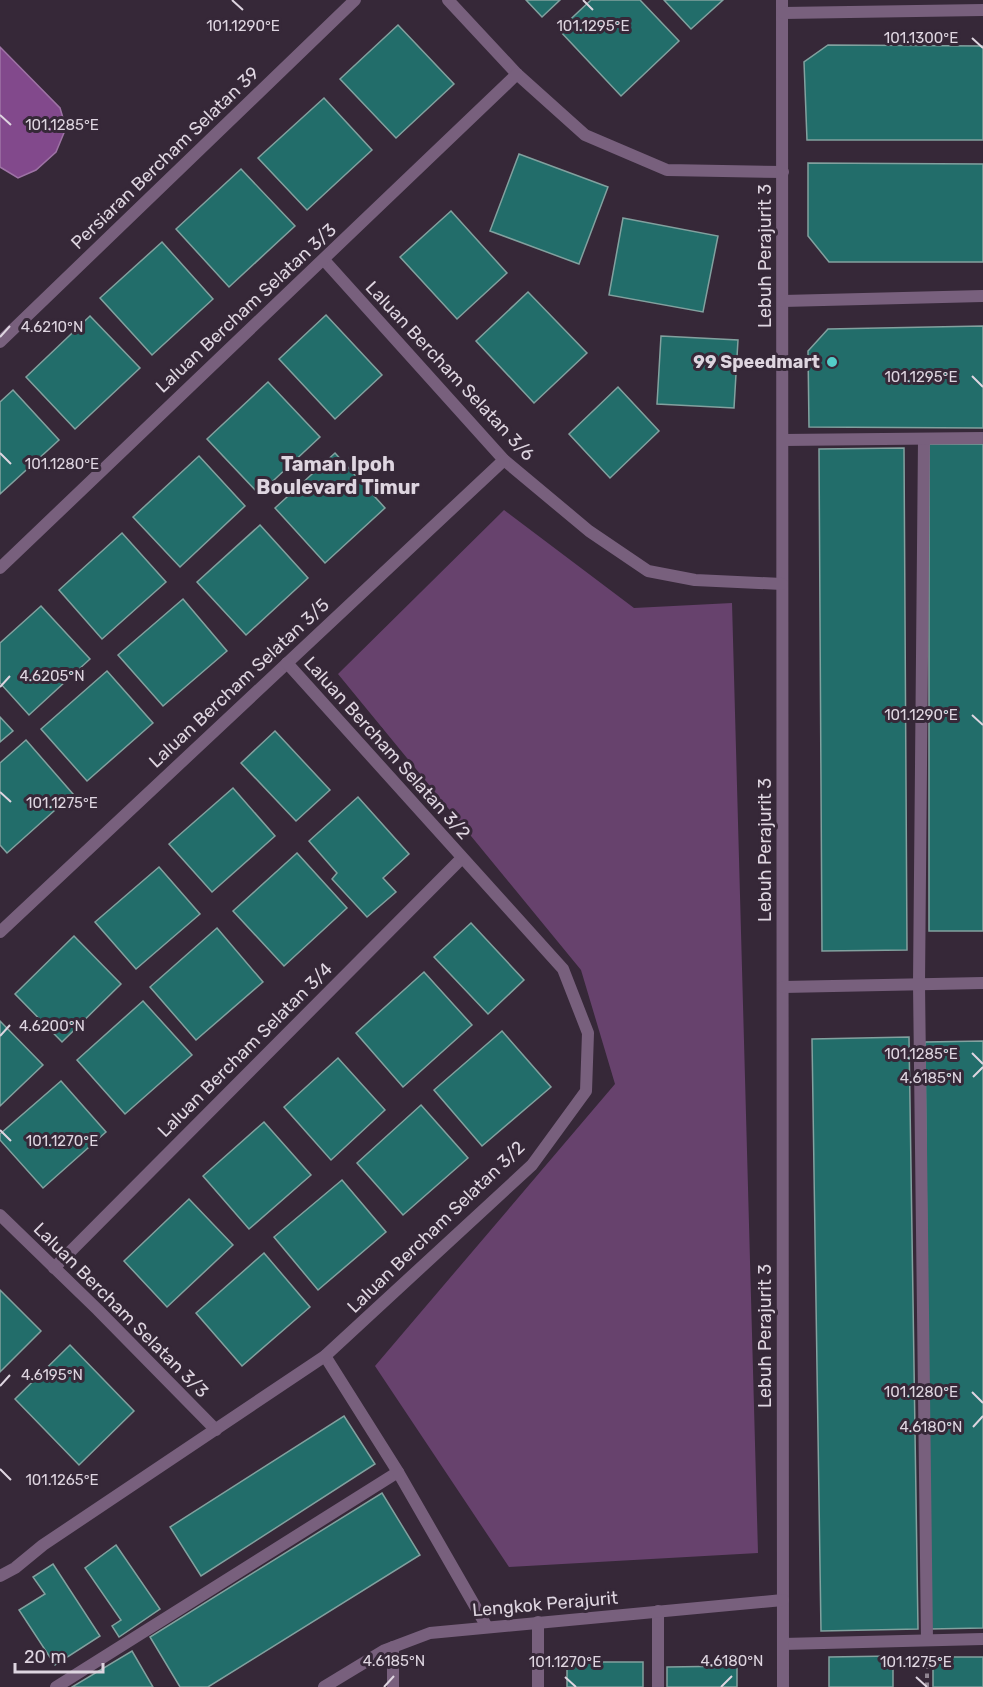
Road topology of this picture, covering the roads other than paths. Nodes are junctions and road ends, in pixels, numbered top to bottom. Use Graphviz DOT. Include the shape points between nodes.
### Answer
graph roads {
  1 [pos="355,0"];
  2 [pos="448,0"];
  3 [pos="782,0"];
  4 [pos="983,10"];
  5 [pos="783,13"];
  6 [pos="517,74"];
  7 [pos="783,172"];
  8 [pos="324,260"];
  9 [pos="983,296"];
  10 [pos="783,301"];
  11 [pos="0,342"];
  12 [pos="983,438"];
  13 [pos="924,439"];
  14 [pos="783,440"];
  15 [pos="504,460"];
  16 [pos="0,568"];
  17 [pos="782,584"];
  18 [pos="287,663"];
  19 [pos="462,858"];
  20 [pos="0,932"];
  21 [pos="983,983"];
  22 [pos="919,984"];
  23 [pos="783,987"];
  24 [pos="0,1215"];
  25 [pos="54,1268"];
  26 [pos="326,1356"];
  27 [pos="216,1430"];
  28 [pos="398,1472"];
  29 [pos="0,1576"];
  30 [pos="783,1600"];
  31 [pos="658,1611"];
  32 [pos="538,1622"];
  33 [pos="487,1627"];
  34 [pos="983,1639"];
  35 [pos="927,1640"];
  36 [pos="783,1644"];
  37 [pos="393,1647"];
  38 [pos="56,1687"];
  39 [pos="324,1687"];
  40 [pos="393,1687"];
  41 [pos="538,1687"];
  42 [pos="658,1687"];
  43 [pos="783,1687"];
  1 -- 11 [label="street, Persiaran Bercham Selatan 39"];
  2 -- 6 [label="street"];
  3 -- 5 [label="street, Lebuh Perajurit 3"];
  4 -- 5 [label="street"];
  5 -- 7 [label="street, Lebuh Perajurit 3"];
  6 -- 7 [label="street" via="585,135 666,170"];
  6 -- 8 [label="street, Laluan Bercham Selatan 3/3"];
  7 -- 10 [label="street, Lebuh Perajurit 3"];
  8 -- 15 [label="street, Laluan Bercham Selatan 3/6"];
  8 -- 16 [label="street, Laluan Bercham Selatan 3/3"];
  9 -- 10 [label="street"];
  10 -- 14 [label="street, Lebuh Perajurit 3"];
  12 -- 13 [label="street"];
  13 -- 14 [label="street"];
  13 -- 22 [label="street"];
  14 -- 17 [label="street, Lebuh Perajurit 3"];
  15 -- 17 [label="street, Laluan Bercham Selatan 3/6" via="589,531 648,571 695,580"];
  15 -- 18 [label="street, Laluan Bercham Selatan 3/5"];
  17 -- 23 [label="street, Lebuh Perajurit 3"];
  18 -- 19 [label="street, Laluan Bercham Selatan 3/2"];
  18 -- 20 [label="street, Laluan Bercham Selatan 3/5"];
  19 -- 25 [label="street, Laluan Bercham Selatan 3/4"];
  19 -- 26 [label="street, Laluan Bercham Selatan 3/2" via="562,969 588,1033 586,1091 532,1165"];
  21 -- 22 [label="street"];
  22 -- 23 [label="street"];
  22 -- 35 [label="street"];
  23 -- 30 [label="street, Lebuh Perajurit 3"];
  24 -- 25 [label="street, Laluan Bercham Selatan 3/3"];
  25 -- 27 [label="street, Laluan Bercham Selatan 3/3"];
  26 -- 27 [label="street, Laluan Bercham Selatan 3/2"];
  26 -- 28 [label="street"];
  27 -- 29 [label="street, Laluan Bercham Selatan 3/2"];
  28 -- 33 [label="street"];
  28 -- 38 [label="street"];
  30 -- 31 [label="street, Lengkok Perajurit"];
  30 -- 36 [label="street, Lebuh Perajurit 3"];
  31 -- 32 [label="street, Lengkok Perajurit"];
  31 -- 42 [label="street"];
  32 -- 33 [label="street, Lengkok Perajurit"];
  32 -- 41 [label="street"];
  33 -- 37 [label="street, Lengkok Perajurit" via="430,1633"];
  34 -- 35 [label="street"];
  35 -- 36 [label="street"];
  36 -- 43 [label="street, Lebuh Perajurit 3"];
  37 -- 39 [label="street, Lengkok Perajurit"];
  37 -- 40 [label="street"];
}
